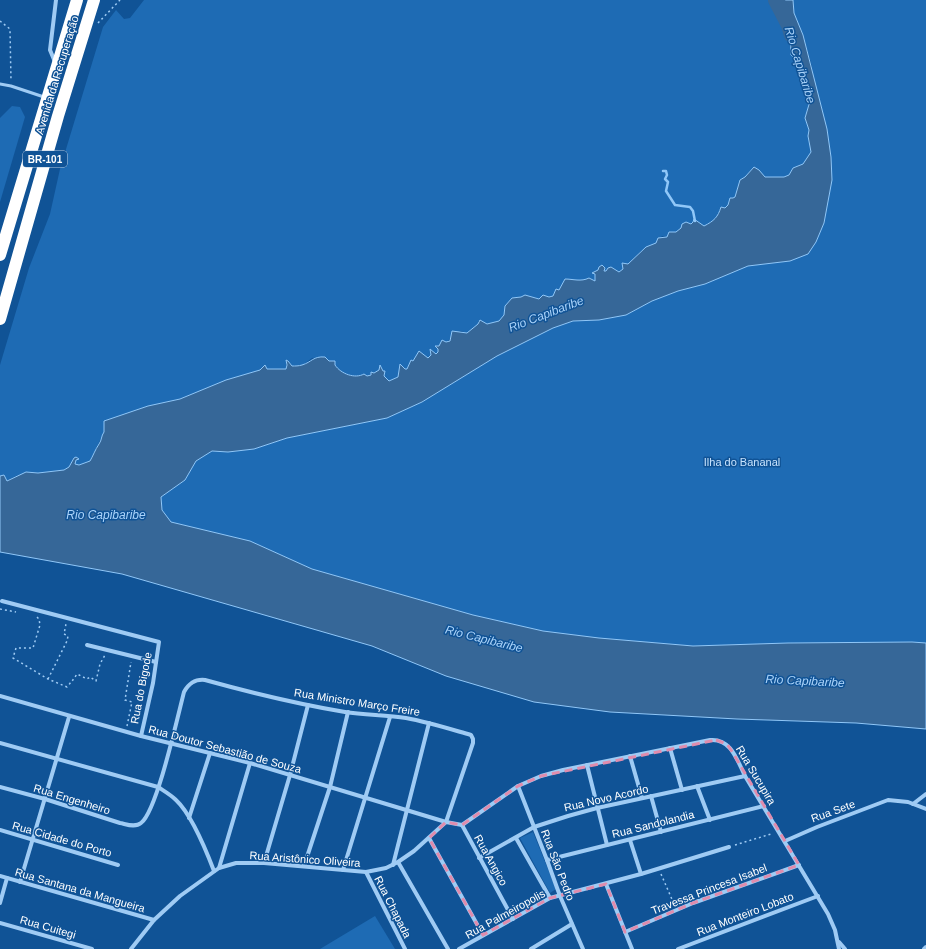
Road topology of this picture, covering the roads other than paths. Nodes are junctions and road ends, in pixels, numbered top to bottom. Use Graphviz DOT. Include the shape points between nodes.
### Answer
graph roads {
  1 [pos="56,0"];
  2 [pos="77,0"];
  3 [pos="94,0"];
  4 [pos="57,67"];
  5 [pos="0,84"];
  6 [pos="48,98"];
  7 [pos="0,255"];
  8 [pos="0,320"];
  9 [pos="2,601"];
  10 [pos="87,645"];
  11 [pos="156,662"];
  12 [pos="0,696"];
  13 [pos="308,705"];
  14 [pos="348,712"];
  15 [pos="69,717"];
  16 [pos="390,717"];
  17 [pos="429,723"];
  18 [pos="141,736"];
  19 [pos="0,743"];
  20 [pos="171,744"];
  21 [pos="670,748"];
  22 [pos="210,753"];
  23 [pos="630,756"];
  24 [pos="57,758"];
  25 [pos="250,763"];
  26 [pos="587,765"];
  27 [pos="290,775"];
  28 [pos="745,776"];
  29 [pos="0,786"];
  30 [pos="518,786"];
  31 [pos="698,786"];
  32 [pos="158,787"];
  33 [pos="330,787"];
  34 [pos="682,790"];
  35 [pos="926,794"];
  36 [pos="651,796"];
  37 [pos="366,798"];
  38 [pos="642,798"];
  39 [pos="45,799"];
  40 [pos="913,804"];
  41 [pos="764,806"];
  42 [pos="598,808"];
  43 [pos="926,809"];
  44 [pos="407,810"];
  45 [pos="190,818"];
  46 [pos="710,820"];
  47 [pos="446,822"];
  48 [pos="462,825"];
  49 [pos="534,827"];
  50 [pos="0,830"];
  51 [pos="661,832"];
  52 [pos="429,838"];
  53 [pos="516,838"];
  54 [pos="32,840"];
  55 [pos="630,840"];
  56 [pos="785,841"];
  57 [pos="607,845"];
  58 [pos="729,847"];
  59 [pos="479,858"];
  60 [pos="547,860"];
  61 [pos="398,862"];
  62 [pos="264,863"];
  63 [pos="118,865"];
  64 [pos="393,865"];
  65 [pos="799,865"];
  66 [pos="304,866"];
  67 [pos="219,868"];
  68 [pos="343,870"];
  69 [pos="214,871"];
  70 [pos="366,872"];
  71 [pos="641,874"];
  72 [pos="0,876"];
  73 [pos="7,878"];
  74 [pos="20,882"];
  75 [pos="606,884"];
  76 [pos="560,896"];
  77 [pos="818,896"];
  78 [pos="550,898"];
  79 [pos="0,903"];
  80 [pos="513,919"];
  81 [pos="154,920"];
  82 [pos="0,923"];
  83 [pos="572,924"];
  84 [pos="625,932"];
  85 [pos="483,935"];
  86 [pos="838,942"];
  87 [pos="926,947"];
  88 [pos="92,949"];
  89 [pos="131,949"];
  90 [pos="405,949"];
  91 [pos="448,949"];
  92 [pos="459,949"];
  93 [pos="531,949"];
  94 [pos="583,949"];
  95 [pos="632,949"];
  96 [pos="678,949"];
  97 [pos="839,949"];
  98 [pos="846,949"];
  99 [pos="924,949"];
  1 -- 4 [label="street" via="50,50"];
  2 -- 4 [label="highway, Avenida da Recuperação / BR-101"];
  3 -- 8 [label="highway, Avenida da Recuperação / BR-101"];
  4 -- 6 [label="highway, Avenida da Recuperação / BR-101"];
  5 -- 6 [label="lane"];
  6 -- 7 [label="highway, Avenida da Recuperação / BR-101"];
  9 -- 11 [label="street, Rua do Bigode" via="159,642"];
  10 -- 11 [label="street"];
  11 -- 18 [label="street, Rua do Bigode"];
  12 -- 15 [label="street, Rua Doutor Sebastião de Souza"];
  13 -- 14 [label="street, Rua Ministro Março Freire"];
  13 -- 20 [label="street, Rua Ministro Março Freire" via="205,680 193,681 184,692"];
  13 -- 27 [label="street"];
  14 -- 16 [label="street, Rua Ministro Março Freire"];
  14 -- 33 [label="street"];
  15 -- 18 [label="street, Rua Doutor Sebastião de Souza"];
  15 -- 24 [label="street"];
  16 -- 17 [label="street, Rua Ministro Março Freire"];
  16 -- 37 [label="street"];
  17 -- 44 [label="street"];
  17 -- 47 [label="street, Rua Ministro Março Freire" via="471,735 473,739"];
  18 -- 20 [label="street, Rua Doutor Sebastião de Souza"];
  19 -- 24 [label="street"];
  20 -- 22 [label="street, Rua Doutor Sebastião de Souza"];
  20 -- 32 [label="street"];
  21 -- 23 [label="street, Rua Sucupira"];
  21 -- 28 [label="street, Rua Sucupira" via="710,740 722,741 733,753"];
  21 -- 34 [label="street"];
  22 -- 25 [label="street, Rua Doutor Sebastião de Souza"];
  22 -- 45 [label="street"];
  23 -- 26 [label="street, Rua Sucupira"];
  23 -- 38 [label="street"];
  24 -- 32 [label="street"];
  24 -- 39 [label="street"];
  25 -- 27 [label="street, Rua Doutor Sebastião de Souza"];
  25 -- 67 [label="street"];
  26 -- 30 [label="street, Rua Sucupira" via="541,776"];
  26 -- 42 [label="street"];
  27 -- 33 [label="street, Rua Doutor Sebastião de Souza"];
  27 -- 62 [label="street"];
  28 -- 31 [label="street, Rua Novo Acordo"];
  28 -- 41 [label="street, Rua Sucupira"];
  29 -- 39 [label="street, Rua Engenheiro"];
  30 -- 48 [label="street"];
  30 -- 49 [label="street, Rua São Pedro"];
  31 -- 34 [label="street, Rua Novo Acordo"];
  31 -- 46 [label="street"];
  32 -- 39 [label="street, Rua Engenheiro" via="147,815 140,824 131,826"];
  32 -- 45 [label="street" via="175,799"];
  33 -- 37 [label="street, Rua Doutor Sebastião de Souza"];
  33 -- 66 [label="street"];
  34 -- 36 [label="street, Rua Novo Acordo"];
  35 -- 40 [label="street"];
  36 -- 38 [label="street, Rua Novo Acordo"];
  36 -- 51 [label="street"];
  37 -- 44 [label="street, Rua Doutor Sebastião de Souza"];
  37 -- 68 [label="street"];
  38 -- 42 [label="street, Rua Novo Acordo"];
  39 -- 54 [label="street"];
  40 -- 43 [label="street"];
  40 -- 56 [label="street, Rua Sete" via="888,800"];
  41 -- 46 [label="street, Rua Sandolandia"];
  41 -- 56 [label="street, Rua Sucupira"];
  42 -- 49 [label="street, Rua Novo Acordo"];
  42 -- 57 [label="street"];
  44 -- 47 [label="street, Rua Doutor Sebastião de Souza"];
  44 -- 64 [label="street"];
  45 -- 69 [label="street"];
  46 -- 51 [label="street, Rua Sandolandia"];
  47 -- 48 [label="street, Rua Angico"];
  47 -- 52 [label="street, Rua Aristônico Oliveira"];
  48 -- 59 [label="street, Rua Angico"];
  49 -- 53 [label="street, Rua Novo Acordo"];
  49 -- 60 [label="street, Rua São Pedro"];
  50 -- 54 [label="street, Rua Cidade do Porto"];
  51 -- 55 [label="street, Rua Sandolandia"];
  52 -- 61 [label="street, Rua Aristônico Oliveira"];
  52 -- 85 [label="street"];
  53 -- 59 [label="street, Rua Novo Acordo"];
  53 -- 78 [label="street, Rua São Pedro"];
  54 -- 63 [label="street, Rua Cidade do Porto"];
  54 -- 74 [label="street"];
  55 -- 57 [label="street, Rua Sandolandia"];
  55 -- 71 [label="street"];
  56 -- 65 [label="street, Rua Sucupira"];
  57 -- 60 [label="street, Rua Sandolandia"];
  58 -- 71 [label="street, Rua Palmeiropolis"];
  59 -- 80 [label="street, Rua Angico"];
  60 -- 76 [label="street, Rua São Pedro"];
  61 -- 64 [label="street, Rua Aristônico Oliveira"];
  61 -- 91 [label="street"];
  62 -- 66 [label="street, Rua Aristônico Oliveira"];
  62 -- 67 [label="street, Rua Aristônico Oliveira" via="236,863"];
  64 -- 70 [label="street, Rua Aristônico Oliveira"];
  65 -- 77 [label="street, Rua Sucupira"];
  65 -- 84 [label="street, Travessa Princesa Isabel"];
  66 -- 68 [label="street, Rua Aristônico Oliveira"];
  67 -- 69 [label="street, Rua Aristônico Oliveira"];
  68 -- 70 [label="street, Rua Aristônico Oliveira"];
  69 -- 81 [label="street, Rua Aristônico Oliveira" via="180,896"];
  70 -- 90 [label="street, Rua Chapada"];
  71 -- 75 [label="street, Rua Palmeiropolis"];
  72 -- 73 [label="street, Rua Santana da Mangueira"];
  73 -- 74 [label="street, Rua Santana da Mangueira"];
  73 -- 79 [label="street"];
  74 -- 81 [label="street, Rua Santana da Mangueira"];
  75 -- 76 [label="street, Rua Palmeiropolis"];
  75 -- 84 [label="street"];
  76 -- 78 [label="street, Rua Palmeiropolis"];
  76 -- 83 [label="street, Rua São Pedro"];
  77 -- 86 [label="street, Rua Sucupira"];
  77 -- 96 [label="street, Rua Monteiro Lobato"];
  78 -- 80 [label="street, Rua Palmeiropolis"];
  80 -- 85 [label="street, Rua Palmeiropolis"];
  81 -- 89 [label="street, Rua Aristônico Oliveira"];
  82 -- 88 [label="street, Rua Cuitegi"];
  83 -- 93 [label="street"];
  83 -- 94 [label="street, Rua São Pedro"];
  84 -- 95 [label="street"];
  85 -- 92 [label="street, Rua Palmeiropolis"];
  86 -- 97 [label="street, Rua Sucupira"];
  86 -- 98 [label="street, Rua Sucupira"];
  87 -- 99 [label="street"];
}
